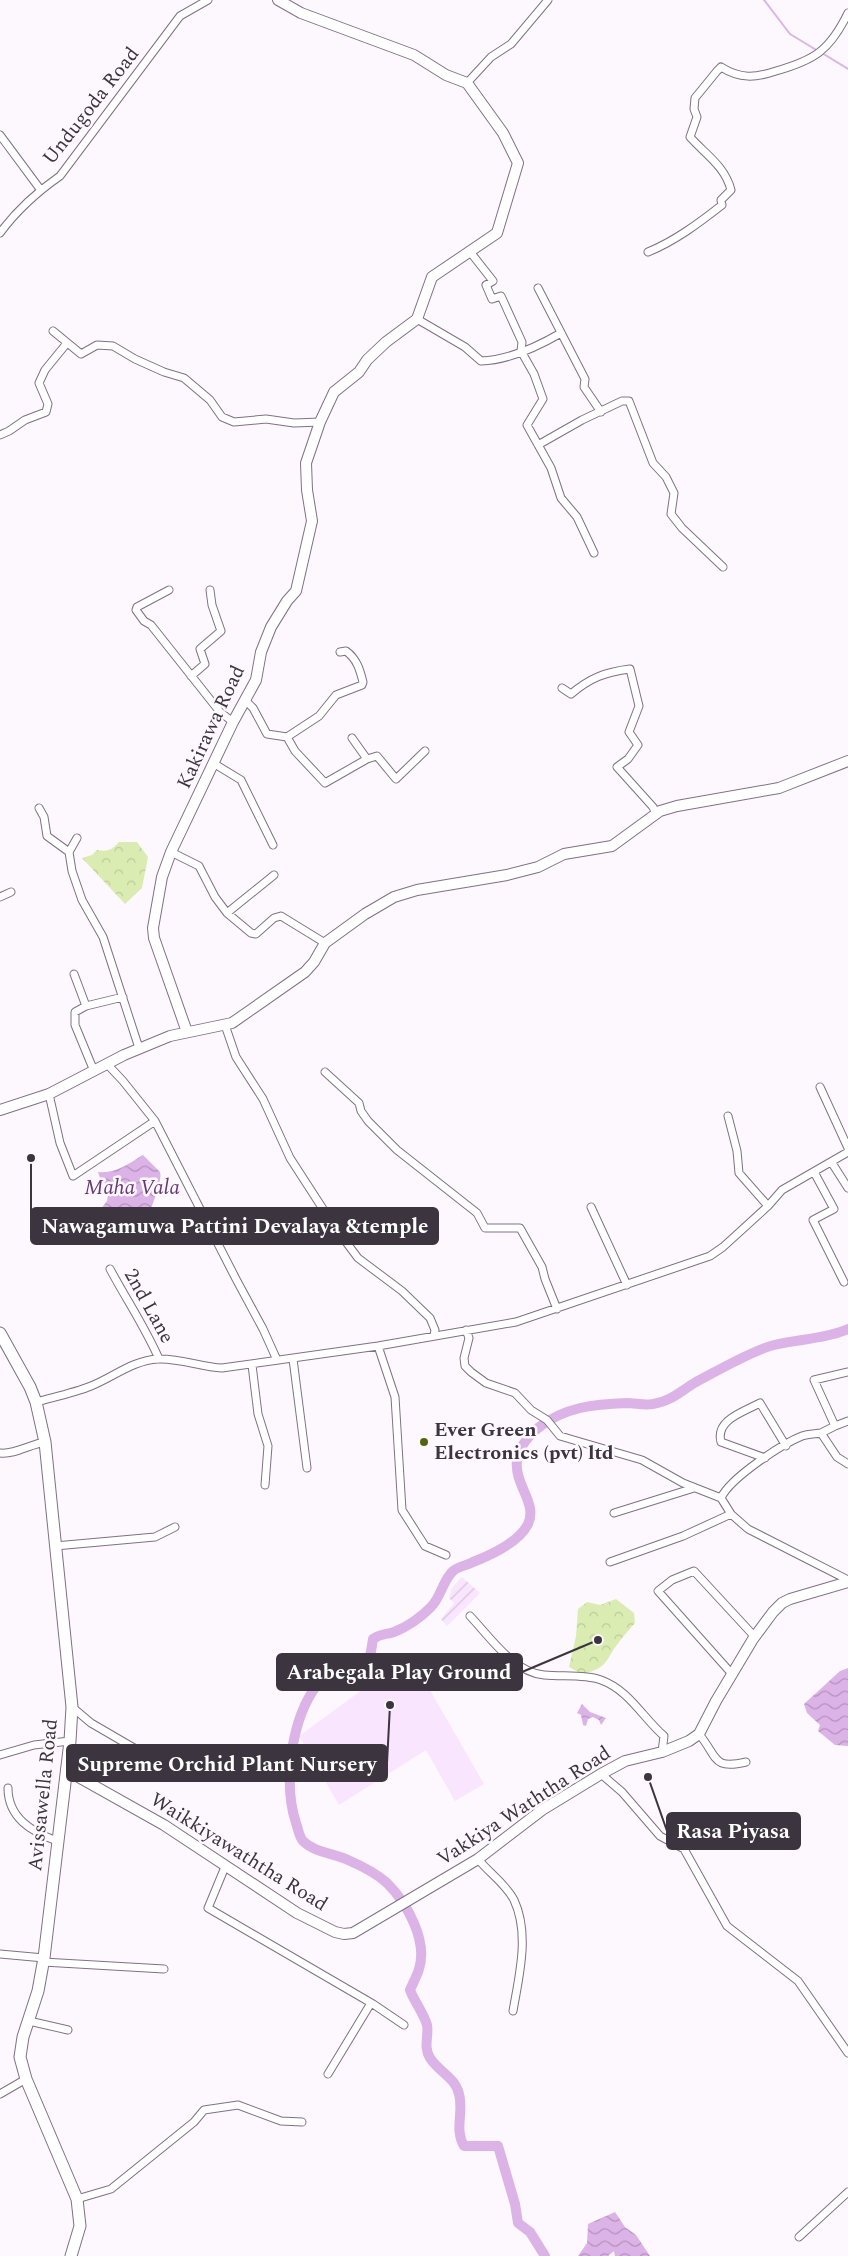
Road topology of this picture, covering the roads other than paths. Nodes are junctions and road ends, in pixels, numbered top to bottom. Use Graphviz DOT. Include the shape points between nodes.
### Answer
graph roads {
  1 [pos="208,0"];
  2 [pos="278,0"];
  3 [pos="548,0"];
  4 [pos="289,3"];
  5 [pos="848,13"];
  6 [pos="467,83"];
  7 [pos="0,135"];
  8 [pos="40,189"];
  9 [pos="0,233"];
  10 [pos="648,252"];
  11 [pos="471,253"];
  12 [pos="538,288"];
  13 [pos="417,319"];
  14 [pos="53,332"];
  15 [pos="561,333"];
  16 [pos="67,343"];
  17 [pos="521,351"];
  18 [pos="601,412"];
  19 [pos="320,422"];
  20 [pos="0,435"];
  21 [pos="538,445"];
  22 [pos="594,553"];
  23 [pos="723,567"];
  24 [pos="168,590"];
  25 [pos="210,590"];
  26 [pos="340,652"];
  27 [pos="191,676"];
  28 [pos="562,688"];
  29 [pos="246,701"];
  30 [pos="232,722"];
  31 [pos="287,738"];
  32 [pos="352,738"];
  33 [pos="425,751"];
  34 [pos="367,759"];
  35 [pos="848,761"];
  36 [pos="214,763"];
  37 [pos="40,808"];
  38 [pos="656,814"];
  39 [pos="77,838"];
  40 [pos="273,844"];
  41 [pos="69,852"];
  42 [pos="170,852"];
  43 [pos="274,874"];
  44 [pos="11,892"];
  45 [pos="0,897"];
  46 [pos="227,913"];
  47 [pos="325,943"];
  48 [pos="74,974"];
  49 [pos="123,996"];
  50 [pos="86,1006"];
  51 [pos="225,1025"];
  52 [pos="187,1032"];
  53 [pos="140,1048"];
  54 [pos="107,1064"];
  55 [pos="94,1071"];
  56 [pos="325,1072"];
  57 [pos="820,1087"];
  58 [pos="49,1094"];
  59 [pos="0,1110"];
  60 [pos="728,1116"];
  61 [pos="155,1121"];
  62 [pos="848,1150"];
  63 [pos="832,1163"];
  64 [pos="814,1172"];
  65 [pos="848,1188"];
  66 [pos="591,1206"];
  67 [pos="768,1206"];
  68 [pos="110,1269"];
  69 [pos="844,1282"];
  70 [pos="627,1285"];
  71 [pos="557,1309"];
  72 [pos="466,1330"];
  73 [pos="0,1333"];
  74 [pos="434,1334"];
  75 [pos="378,1346"];
  76 [pos="159,1359"];
  77 [pos="293,1359"];
  78 [pos="277,1360"];
  79 [pos="252,1365"];
  80 [pos="848,1372"];
  81 [pos="36,1402"];
  82 [pos="848,1420"];
  83 [pos="835,1426"];
  84 [pos="822,1432"];
  85 [pos="46,1442"];
  86 [pos="786,1446"];
  87 [pos="0,1453"];
  88 [pos="765,1458"];
  89 [pos="848,1464"];
  90 [pos="307,1468"];
  91 [pos="265,1485"];
  92 [pos="694,1488"];
  93 [pos="722,1498"];
  94 [pos="614,1513"];
  95 [pos="731,1514"];
  96 [pos="175,1527"];
  97 [pos="55,1546"];
  98 [pos="446,1555"];
  99 [pos="610,1562"];
  100 [pos="848,1581"];
  101 [pos="470,1616"];
  102 [pos="755,1637"];
  103 [pos="732,1674"];
  104 [pos="72,1707"];
  105 [pos="699,1734"];
  106 [pos="70,1740"];
  107 [pos="662,1752"];
  108 [pos="0,1755"];
  109 [pos="746,1762"];
  110 [pos="66,1770"];
  111 [pos="177,1773"];
  112 [pos="601,1774"];
  113 [pos="8,1788"];
  114 [pos="57,1841"];
  115 [pos="478,1859"];
  116 [pos="225,1867"];
  117 [pos="394,1909"];
  118 [pos="0,1954"];
  119 [pos="44,1960"];
  120 [pos="164,1969"];
  121 [pos="371,2003"];
  122 [pos="513,2011"];
  123 [pos="29,2021"];
  124 [pos="404,2025"];
  125 [pos="68,2030"];
  126 [pos="848,2053"];
  127 [pos="328,2074"];
  128 [pos="26,2079"];
  129 [pos="0,2094"];
  130 [pos="302,2122"];
  131 [pos="848,2192"];
  132 [pos="77,2199"];
  133 [pos="799,2237"];
  134 [pos="71,2256"];
  1 -- 8 [label="street, Undugoda Road" via="180,16 60,176"];
  2 -- 4 [label="street"];
  3 -- 6 [label="street" via="511,44 491,57"];
  4 -- 6 [label="street" via="301,13 414,55 446,75"];
  5 -- 10 [label="street" via="839,32 814,58 794,67 756,77 730,73 721,66 717,70 695,98 697,117 690,137 712,157 729,180 731,190 721,200 722,205 711,214 673,240"];
  6 -- 11 [label="street" via="503,133 518,163 497,233"];
  7 -- 8 [label="street"];
  8 -- 9 [label="street, Undugoda Road" via="12,216"];
  11 -- 13 [label="street" via="432,278"];
  11 -- 17 [label="street" via="493,281 486,285 492,299 500,296 522,342"];
  12 -- 15 [label="street"];
  13 -- 17 [label="street" via="466,347 481,361 496,361"];
  13 -- 19 [label="street, Kakirawa Road" via="386,342 359,372 334,392"];
  14 -- 16 [label="street"];
  15 -- 17 [label="street"];
  15 -- 18 [label="street" via="585,379 584,387"];
  16 -- 19 [label="street" via="81,354 97,345 113,346 179,376 210,400 222,417 234,422 266,419"];
  16 -- 20 [label="street" via="44,370 39,383 48,404 46,412"];
  17 -- 21 [label="street" via="543,398 527,424"];
  18 -- 21 [label="street"];
  18 -- 23 [label="street" via="622,401 629,401 653,463 666,477 674,493 671,514"];
  19 -- 29 [label="street, Kakirawa Road" via="306,463 312,521 296,591 271,627 261,652 256,680"];
  21 -- 22 [label="street" via="562,498 577,517"];
  24 -- 27 [label="street" via="136,610"];
  25 -- 27 [label="street" via="221,631 200,649 205,664"];
  26 -- 31 [label="street" via="349,653 359,666 362,685 336,695 319,716"];
  27 -- 30 [label="street"];
  28 -- 38 [label="street" via="572,694 588,680 630,669 639,706 629,732 638,745 628,759 617,766"];
  29 -- 30 [label="street, Kakirawa Road"];
  29 -- 31 [label="street" via="267,734"];
  30 -- 36 [label="street, Kakirawa Road"];
  31 -- 34 [label="street" via="325,783"];
  32 -- 34 [label="street"];
  33 -- 34 [label="street" via="396,779 377,756"];
  35 -- 38 [label="street" via="779,788 678,806"];
  36 -- 40 [label="street" via="241,780"];
  36 -- 42 [label="street, Kakirawa Road"];
  37 -- 41 [label="street" via="47,836"];
  38 -- 47 [label="street" via="612,846 564,854 538,867 507,875 394,897"];
  39 -- 41 [label="street"];
  41 -- 49 [label="street" via="82,900 104,937"];
  42 -- 46 [label="street" via="199,866"];
  42 -- 52 [label="street, Kakirawa Road" via="153,928"];
  43 -- 46 [label="street"];
  44 -- 45 [label="street"];
  46 -- 47 [label="street" via="256,934 281,916"];
  47 -- 51 [label="street" via="305,972 242,1017"];
  48 -- 50 [label="street"];
  49 -- 50 [label="street"];
  49 -- 53 [label="street"];
  50 -- 55 [label="street" via="75,1012 76,1025"];
  51 -- 52 [label="street"];
  51 -- 74 [label="street" via="236,1057 263,1099 290,1158 334,1226 358,1258 402,1291 430,1318"];
  52 -- 53 [label="street"];
  53 -- 54 [label="street"];
  54 -- 55 [label="street"];
  54 -- 61 [label="street"];
  55 -- 58 [label="street"];
  56 -- 71 [label="street" via="359,1102 368,1121 397,1150 477,1212 485,1228 520,1228 542,1267"];
  57 -- 62 [label="street"];
  58 -- 59 [label="street"];
  58 -- 61 [label="street" via="60,1143 73,1176"];
  60 -- 67 [label="street" via="739,1173"];
  61 -- 78 [label="street"];
  62 -- 63 [label="street"];
  63 -- 64 [label="street"];
  63 -- 65 [label="street"];
  64 -- 67 [label="street" via="791,1184"];
  64 -- 69 [label="street" via="834,1209 813,1220"];
  66 -- 70 [label="street"];
  67 -- 70 [label="street" via="710,1256"];
  68 -- 76 [label="street, 2nd Lane"];
  70 -- 71 [label="street"];
  71 -- 72 [label="street" via="516,1322"];
  72 -- 74 [label="street"];
  72 -- 92 [label="street" via="469,1338 465,1366 486,1383 515,1393 531,1410 549,1422 560,1436 642,1460"];
  73 -- 81 [label="main road, Avissawella Road"];
  74 -- 75 [label="street"];
  75 -- 77 [label="street"];
  75 -- 98 [label="street" via="395,1398 402,1510 425,1546"];
  76 -- 79 [label="street" via="204,1367"];
  76 -- 81 [label="street" via="143,1361 90,1387"];
  77 -- 78 [label="street"];
  77 -- 90 [label="street"];
  78 -- 79 [label="street"];
  79 -- 91 [label="street" via="258,1414 268,1446"];
  80 -- 83 [label="street" via="814,1380"];
  81 -- 85 [label="main road, Avissawella Road"];
  82 -- 83 [label="street"];
  83 -- 84 [label="street"];
  84 -- 86 [label="street" via="802,1436"];
  84 -- 89 [label="street" via="837,1457"];
  85 -- 87 [label="street"];
  85 -- 97 [label="main road, Avissawella Road"];
  86 -- 88 [label="street"];
  86 -- 88 [label="street" via="760,1403 722,1424 718,1432 721,1442"];
  88 -- 93 [label="street" via="725,1489"];
  92 -- 93 [label="street"];
  92 -- 94 [label="street"];
  93 -- 95 [label="street"];
  95 -- 99 [label="street" via="683,1536"];
  95 -- 100 [label="street" via="748,1529"];
  96 -- 97 [label="street" via="155,1538"];
  97 -- 104 [label="main road, Avissawella Road"];
  100 -- 102 [label="street" via="782,1603"];
  101 -- 107 [label="street" via="517,1665 541,1675 602,1680 620,1692 634,1702 664,1736"];
  102 -- 103 [label="street"];
  102 -- 103 [label="street" via="694,1571 672,1580 658,1591"];
  103 -- 105 [label="street"];
  104 -- 106 [label="main road, Avissawella Road"];
  104 -- 111 [label="street" via="91,1722"];
  105 -- 107 [label="street, Vakkiya Waththa Road"];
  105 -- 109 [label="street" via="720,1763 728,1766"];
  106 -- 108 [label="street" via="34,1745"];
  106 -- 110 [label="main road, Avissawella Road"];
  107 -- 112 [label="street, Vakkiya Waththa Road" via="624,1761"];
  110 -- 114 [label="main road, Avissawella Road"];
  110 -- 116 [label="street, Waikkiyawaththa Road" via="164,1825"];
  112 -- 115 [label="street, Vakkiya Waththa Road" via="542,1810"];
  112 -- 126 [label="street" via="622,1792 660,1836 684,1850 727,1926 798,1981"];
  113 -- 114 [label="street" via="8,1801 16,1815 43,1836"];
  114 -- 119 [label="main road, Avissawella Road"];
  115 -- 117 [label="street, Vakkiya Waththa Road"];
  115 -- 122 [label="street" via="514,1899 518,1912 522,1957"];
  116 -- 117 [label="street, Waikkiyawaththa Road" via="297,1913 344,1934 353,1934"];
  116 -- 121 [label="street" via="208,1908"];
  118 -- 119 [label="street"];
  119 -- 120 [label="street"];
  119 -- 123 [label="main road, Avissawella Road"];
  121 -- 124 [label="street"];
  121 -- 127 [label="street"];
  123 -- 125 [label="street"];
  123 -- 128 [label="main road, Avissawella Road" via="20,2057"];
  128 -- 129 [label="street"];
  128 -- 132 [label="main road, Avissawella Road"];
  130 -- 132 [label="street" via="281,2120 238,2105 204,2110 194,2122 111,2189"];
  131 -- 133 [label="street"];
  132 -- 134 [label="main road, Avissawella Road" via="80,2226"];
}
